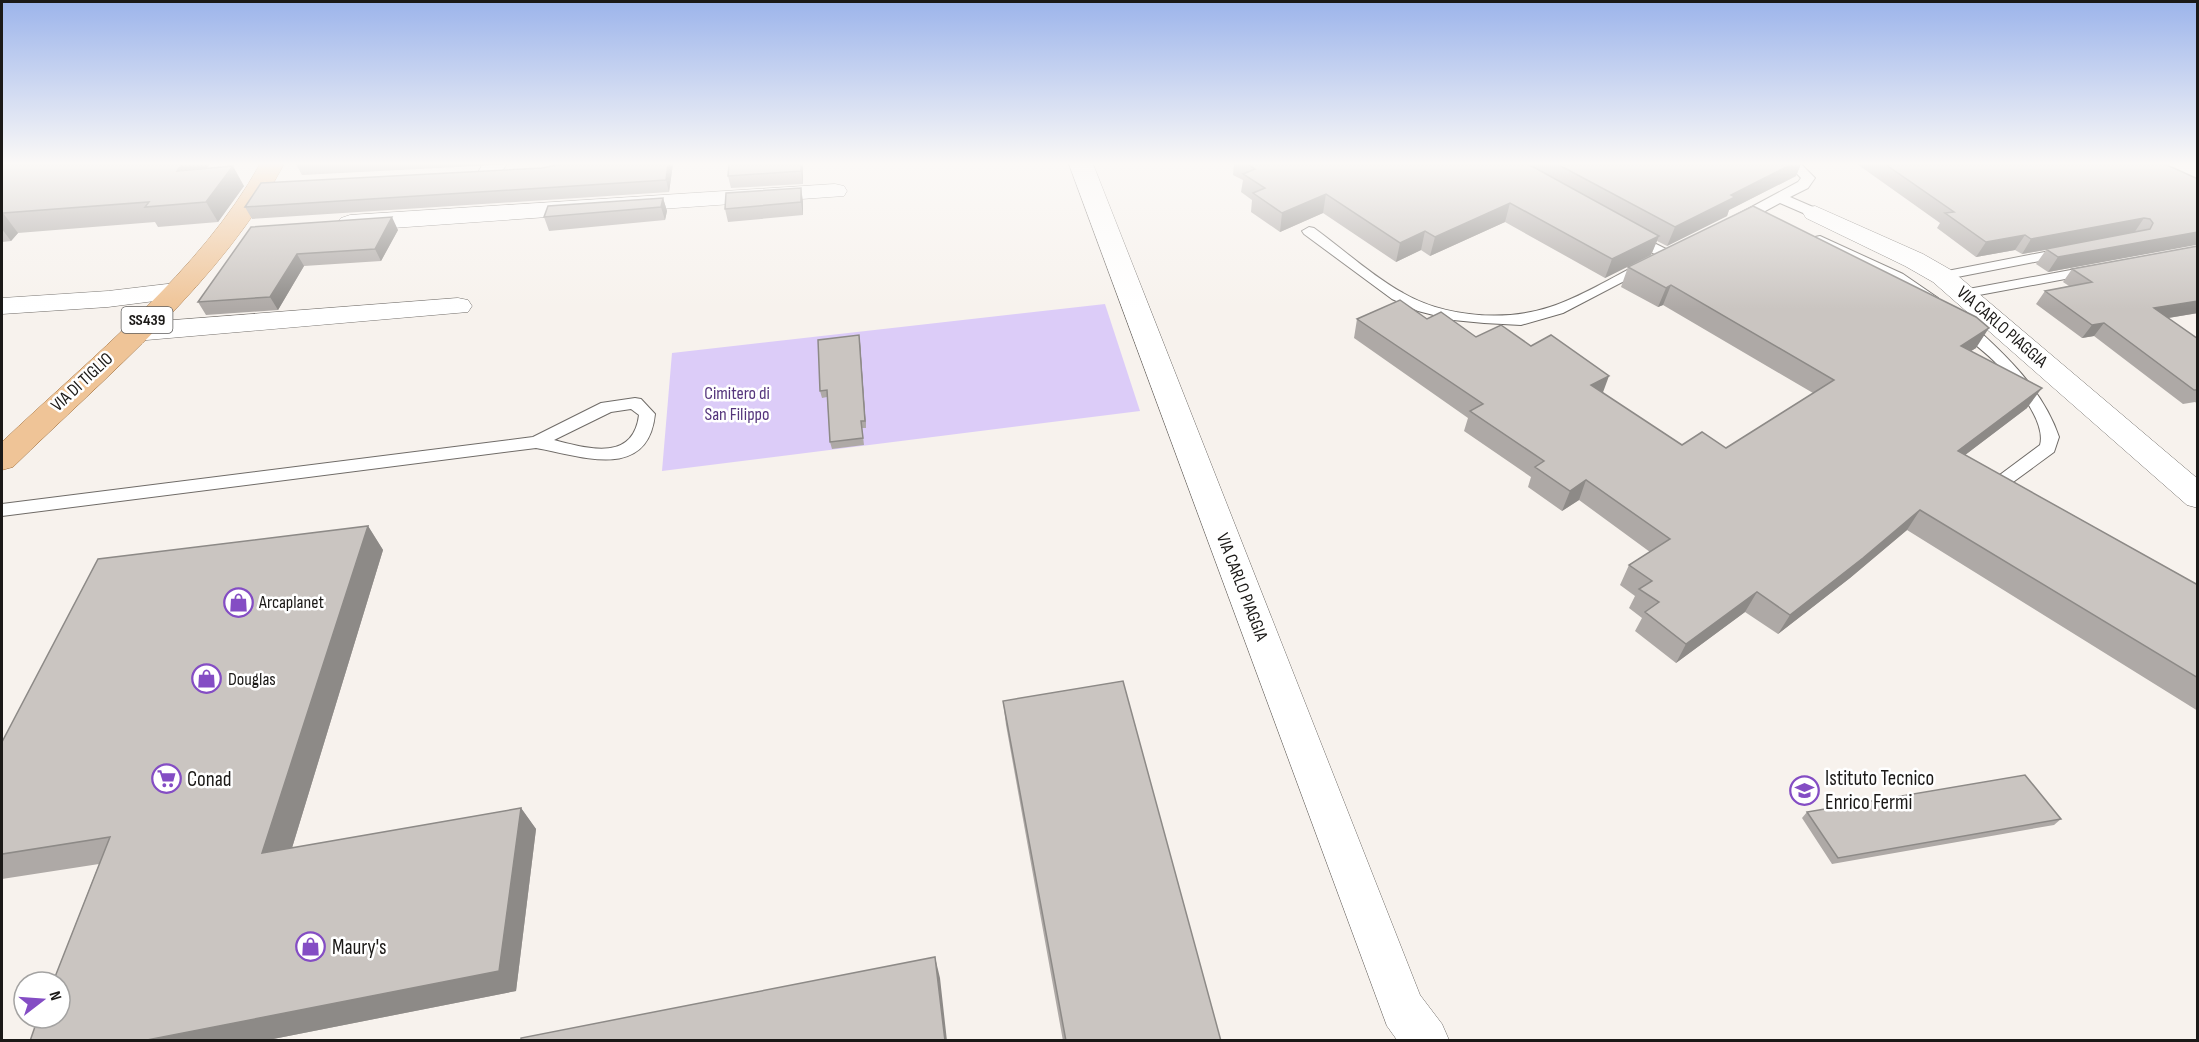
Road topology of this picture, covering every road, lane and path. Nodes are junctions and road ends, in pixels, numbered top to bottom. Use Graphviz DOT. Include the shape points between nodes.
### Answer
graph roads {
  1 [pos="253,213"];
  2 [pos="511,213"];
  3 [pos="1099,213"];
  4 [pos="1754,213"];
  5 [pos="1761,213"];
  6 [pos="1797,213"];
  7 [pos="1779,221"];
  8 [pos="1808,222"];
  9 [pos="326,225"];
  10 [pos="1727,225"];
  11 [pos="1616,226"];
  12 [pos="1309,231"];
  13 [pos="2078,250"];
  14 [pos="2110,267"];
  15 [pos="176,291"];
  16 [pos="1950,298"];
  17 [pos="2,306"];
  18 [pos="458,306"];
  19 [pos="135,333"];
  20 [pos="536,442"];
  21 [pos="2,459"];
  22 [pos="2003,482"];
  23 [pos="2198,496"];
  24 [pos="2,510"];
  25 [pos="1410,1030"];
  1 -- 15 [label="main road, VIA DI TIGLIO / SS439" via="243,230"];
  2 -- 9 [label="street"];
  3 -- 25 [label="street, VIA CARLO PIAGGIA"];
  4 -- 10 [label="lane"];
  5 -- 7 [label="lane"];
  6 -- 8 [label="lane, VIA CARLO PIAGGIA"];
  8 -- 16 [label="street, VIA CARLO PIAGGIA" via="1914,260"];
  11 -- 12 [label="lane" via="1672,253 1558,310 1521,320 1453,315 1423,308 1397,296"];
  13 -- 16 [label="lane"];
  14 -- 16 [label="lane"];
  15 -- 17 [label="street"];
  15 -- 19 [label="main road, VIA DI TIGLIO / SS439"];
  16 -- 22 [label="lane" via="2043,413 2051,437 2048,447"];
  16 -- 23 [label="street, VIA CARLO PIAGGIA"];
  18 -- 19 [label="street"];
  19 -- 21 [label="main road, VIA DI TIGLIO / SS439"];
  20 -- 20 [label="lane" via="602,455 626,450 647,427 647,414 635,403 607,407"];
  20 -- 24 [label="lane"];
}
